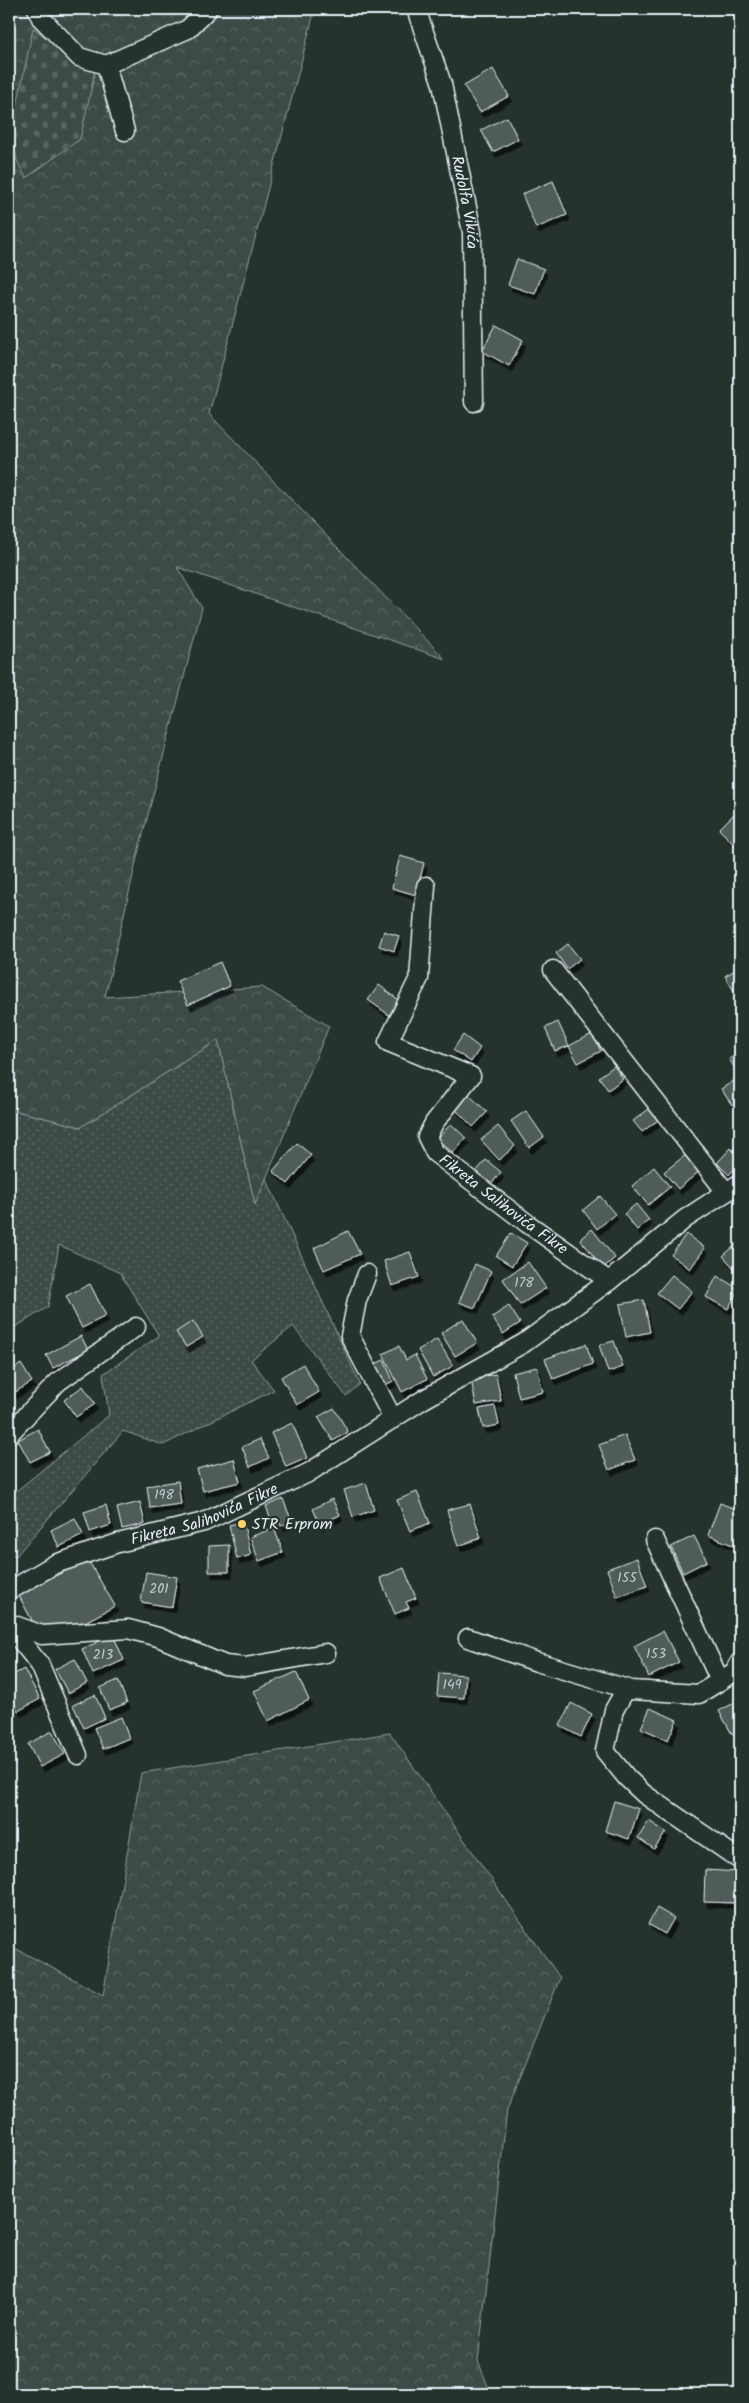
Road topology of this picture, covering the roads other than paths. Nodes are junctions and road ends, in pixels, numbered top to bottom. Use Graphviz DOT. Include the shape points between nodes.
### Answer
graph roads {
  1 [pos="37,9"];
  2 [pos="208,9"];
  3 [pos="416,9"];
  4 [pos="106,65"];
  5 [pos="125,131"];
  6 [pos="474,402"];
  7 [pos="426,886"];
  8 [pos="553,970"];
  9 [pos="733,1188"];
  10 [pos="367,1274"];
  11 [pos="609,1281"];
  12 [pos="136,1327"];
  13 [pos="393,1419"];
  14 [pos="9,1434"];
  15 [pos="655,1540"];
  16 [pos="9,1591"];
  17 [pos="9,1625"];
  18 [pos="468,1638"];
  19 [pos="326,1653"];
  20 [pos="740,1662"];
  21 [pos="720,1681"];
  22 [pos="626,1689"];
  23 [pos="78,1755"];
  24 [pos="740,1860"];
  1 -- 4 [label="street" via="41,18 79,57"];
  2 -- 4 [label="street" via="188,29"];
  3 -- 6 [label="street, Rudolfa Vikića" via="442,84 472,232"];
  4 -- 5 [label="street"];
  7 -- 11 [label="street, Fikreta Salihovića Fikre" via="419,978 388,1042 470,1076 427,1137 434,1153"];
  8 -- 9 [label="street, Fikreta Salihovića Fikre"];
  9 -- 11 [label="street, Fikreta Salihovića Fikre" via="685,1219"];
  10 -- 13 [label="street" via="357,1300 350,1336"];
  11 -- 13 [label="street, Fikreta Salihovića Fikre" via="524,1343"];
  12 -- 14 [label="street" via="58,1382"];
  13 -- 16 [label="street, Fikreta Salihovića Fikre" via="308,1473 204,1522 118,1543 55,1564"];
  15 -- 21 [label="street"];
  17 -- 19 [label="street" via="42,1636 128,1629 158,1637 225,1665 245,1667"];
  17 -- 23 [label="street" via="40,1665"];
  18 -- 22 [label="street"];
  20 -- 21 [label="street" via="734,1672"];
  21 -- 22 [label="street" via="699,1694"];
  22 -- 24 [label="street" via="614,1710 605,1750 644,1794"];
}
